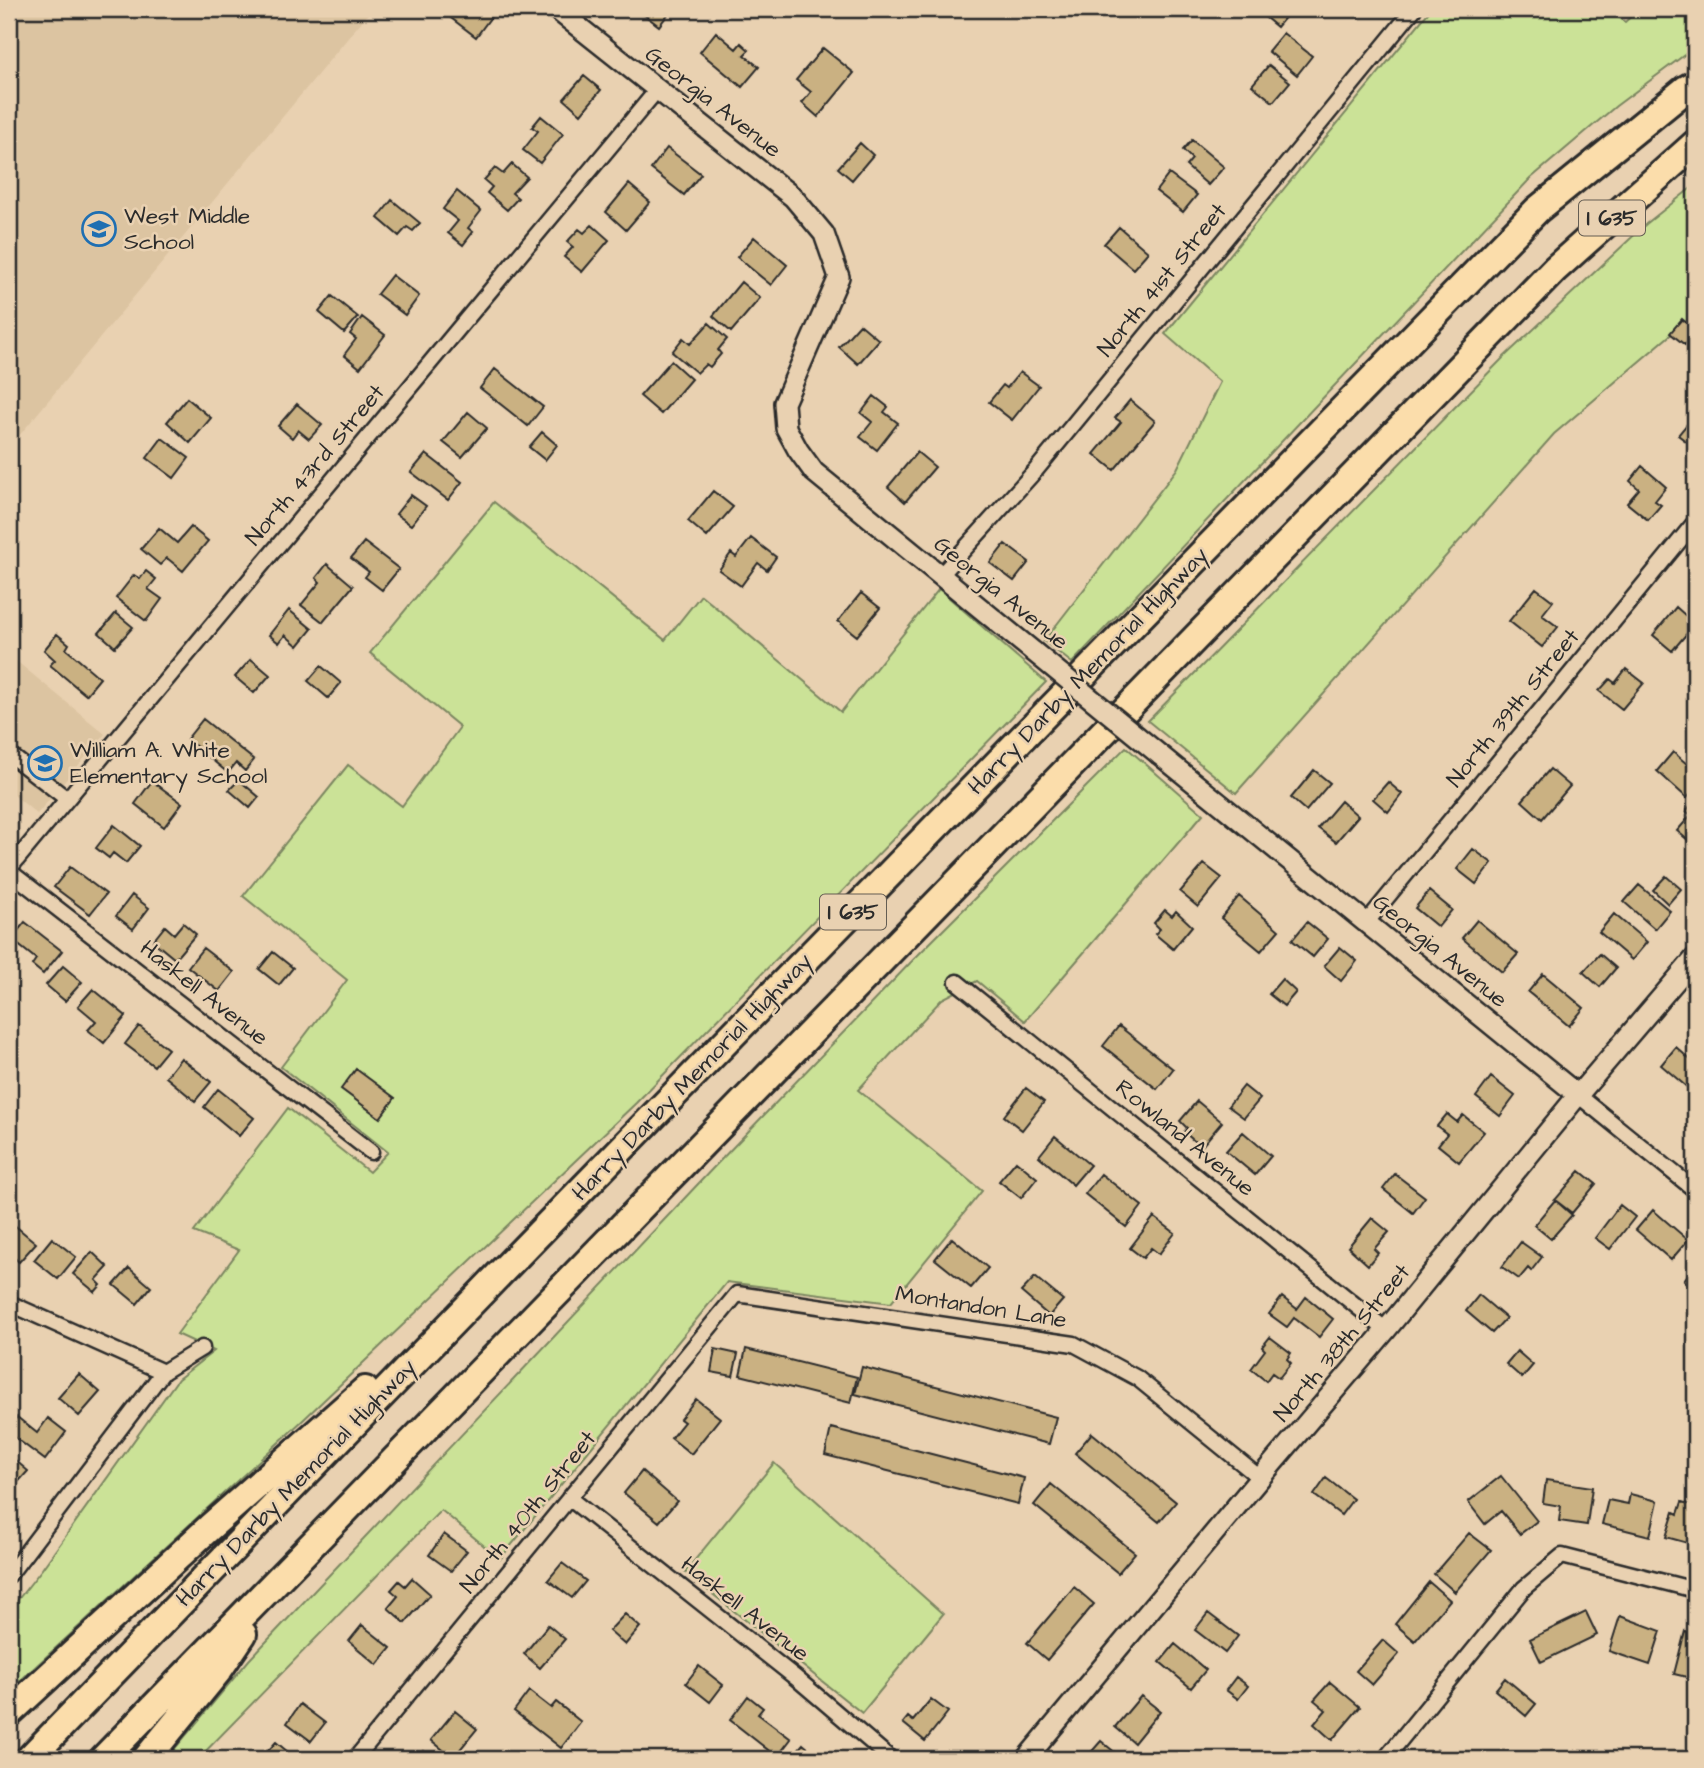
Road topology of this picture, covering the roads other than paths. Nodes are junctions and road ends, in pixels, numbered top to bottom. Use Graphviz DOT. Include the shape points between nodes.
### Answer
graph roads {
  1 [pos="556,9"];
  2 [pos="1414,9"];
  3 [pos="1695,84"];
  4 [pos="657,90"];
  5 [pos="1695,144"];
  6 [pos="1695,522"];
  7 [pos="941,575"];
  8 [pos="9,754"];
  9 [pos="67,799"];
  10 [pos="9,870"];
  11 [pos="1366,923"];
  12 [pos="1695,958"];
  13 [pos="957,982"];
  14 [pos="1578,1096"];
  15 [pos="371,1152"];
  16 [pos="1695,1190"];
  17 [pos="513,1259"];
  18 [pos="737,1294"];
  19 [pos="9,1303"];
  20 [pos="1386,1330"];
  21 [pos="202,1348"];
  22 [pos="163,1372"];
  23 [pos="1260,1478"];
  24 [pos="569,1498"];
  25 [pos="284,1574"];
  26 [pos="9,1576"];
  27 [pos="1695,1590"];
  28 [pos="9,1713"];
  29 [pos="29,1759"];
  30 [pos="103,1759"];
  31 [pos="145,1759"];
  32 [pos="355,1759"];
  33 [pos="891,1759"];
  34 [pos="1026,1759"];
  35 [pos="1385,1759"];
  1 -- 4 [label="street, Georgia Avenue"];
  2 -- 7 [label="street, North 41st Street" via="1036,470"];
  3 -- 17 [label="highway, Harry Darby Memorial Highway / I 635" via="1537,210"];
  4 -- 7 [label="street, Georgia Avenue" via="793,197 824,234 839,277 784,403 786,428 814,472"];
  4 -- 9 [label="street, North 43rd Street"];
  5 -- 25 [label="highway, I 635" via="1555,269"];
  6 -- 11 [label="street, North 39th Street"];
  7 -- 11 [label="street, Georgia Avenue, bridge"];
  8 -- 9 [label="street"];
  9 -- 10 [label="street, North 43rd Street"];
  10 -- 15 [label="street, Haskell Avenue"];
  11 -- 14 [label="street, Georgia Avenue"];
  12 -- 14 [label="street, North 38th Street"];
  13 -- 20 [label="street, Rowland Avenue"];
  14 -- 16 [label="street, Georgia Avenue"];
  14 -- 20 [label="street, North 38th Street"];
  17 -- 28 [label="highway" via="210,1527"];
  17 -- 29 [label="highway, Harry Darby Memorial Highway / I 635"];
  18 -- 23 [label="street, Montandon Lane" via="1074,1345 1137,1378"];
  18 -- 24 [label="street, North 40th Street"];
  19 -- 22 [label="street"];
  20 -- 23 [label="street, North 38th Street"];
  21 -- 22 [label="street"];
  22 -- 26 [label="street"];
  23 -- 34 [label="street, North 38th Street"];
  24 -- 32 [label="street, North 40th Street"];
  24 -- 33 [label="street, Haskell Avenue"];
  25 -- 30 [label="highway, I 635"];
  25 -- 31 [label="highway" via="218,1671"];
  27 -- 35 [label="street" via="1562,1556 1524,1588"];
}
